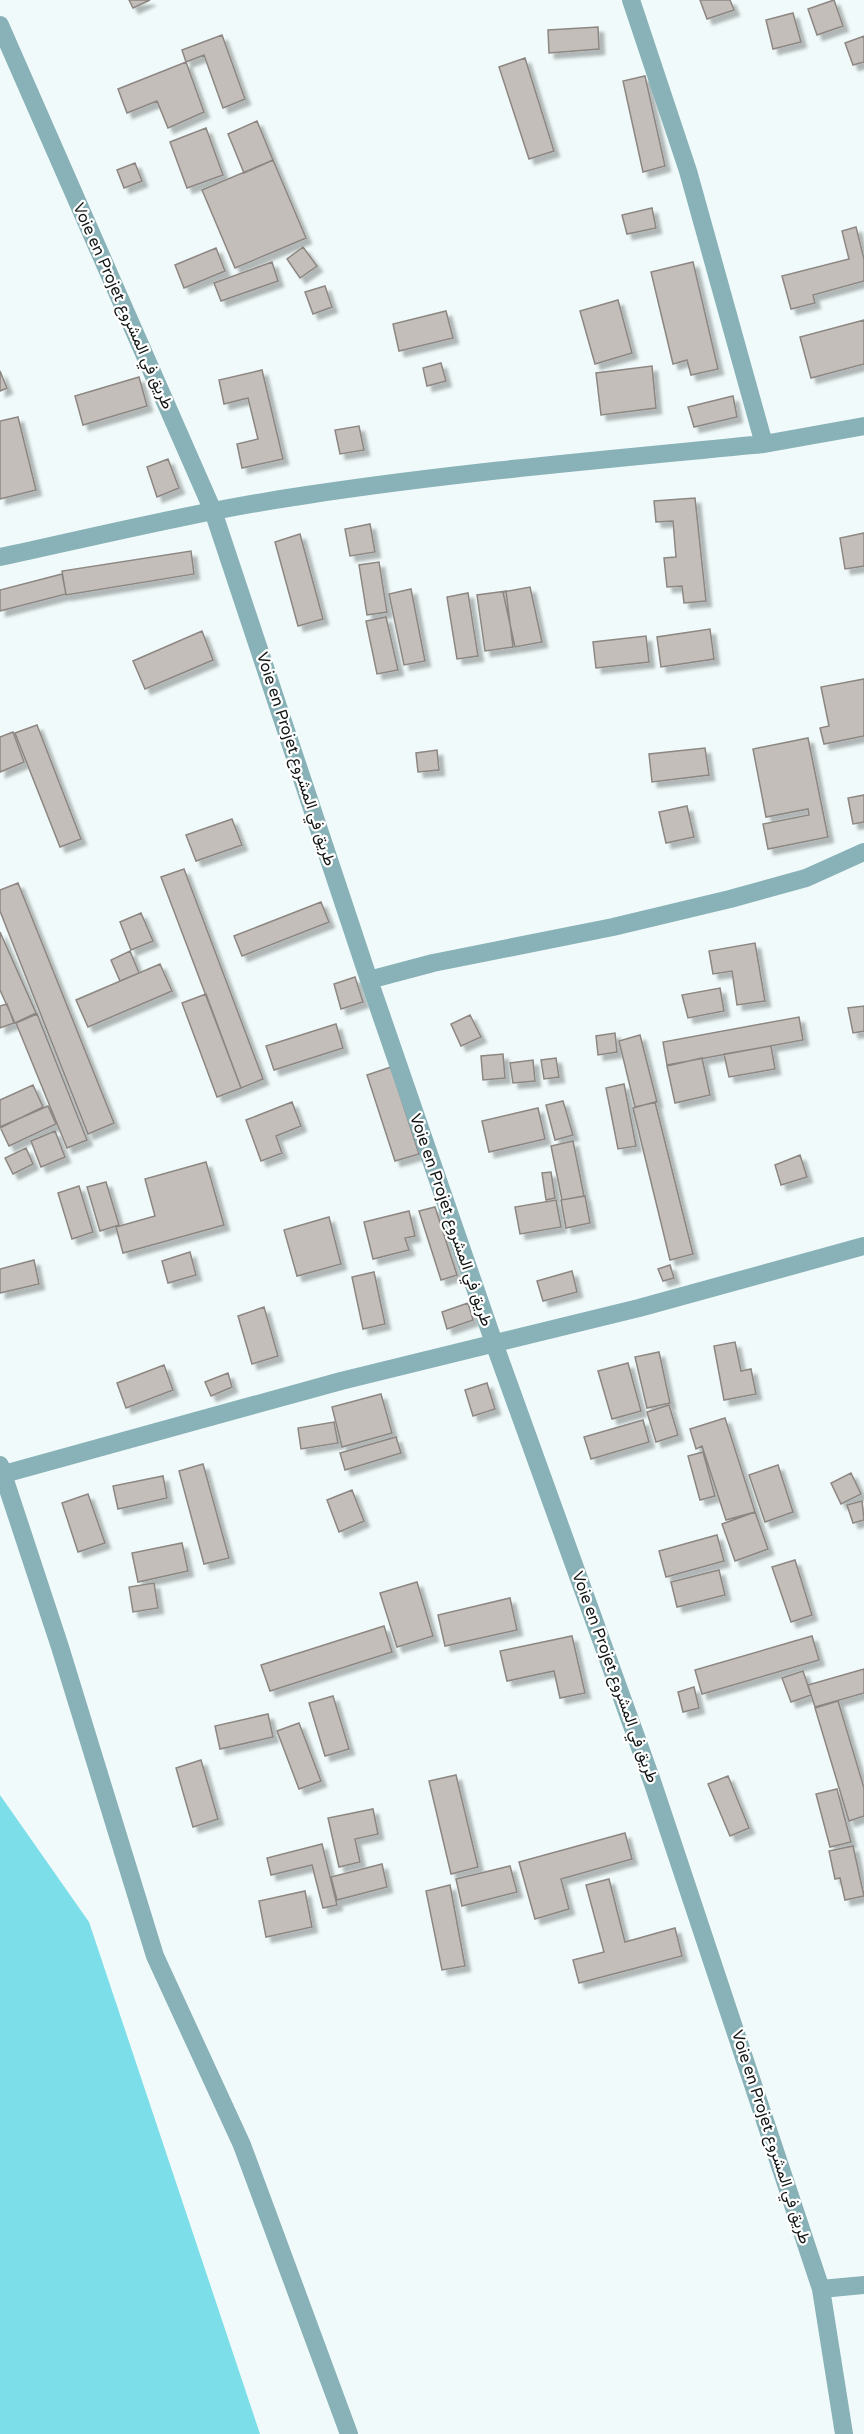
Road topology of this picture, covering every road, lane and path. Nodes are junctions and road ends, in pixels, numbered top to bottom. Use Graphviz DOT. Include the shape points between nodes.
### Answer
graph roads {
  1 [pos="631,0"];
  2 [pos="0,25"];
  3 [pos="864,426"];
  4 [pos="764,444"];
  5 [pos="213,511"];
  6 [pos="0,557"];
  7 [pos="864,852"];
  8 [pos="369,980"];
  9 [pos="864,1246"];
  10 [pos="494,1343"];
  11 [pos="1,1471"];
  12 [pos="864,2285"];
  13 [pos="821,2289"];
  14 [pos="349,2434"];
  15 [pos="844,2434"];
  1 -- 4 [label="street" via="688,171"];
  2 -- 5 [label="street, Voie en Projet طريق في المشروع"];
  3 -- 4 [label="street"];
  4 -- 5 [label="street" via="435,477"];
  5 -- 6 [label="street"];
  5 -- 8 [label="street, Voie en Projet طريق في المشروع"];
  7 -- 8 [label="street" via="806,878 730,899"];
  8 -- 10 [label="street, Voie en Projet طريق في المشروع"];
  9 -- 10 [label="street"];
  10 -- 11 [label="street"];
  10 -- 13 [label="street, Voie en Projet طريق في المشروع" via="652,1781"];
  11 -- 14 [label="street" via="155,1956 242,2145"];
  12 -- 13 [label="street"];
  13 -- 15 [label="street, Voie en Projet طريق في المشروع"];
}
